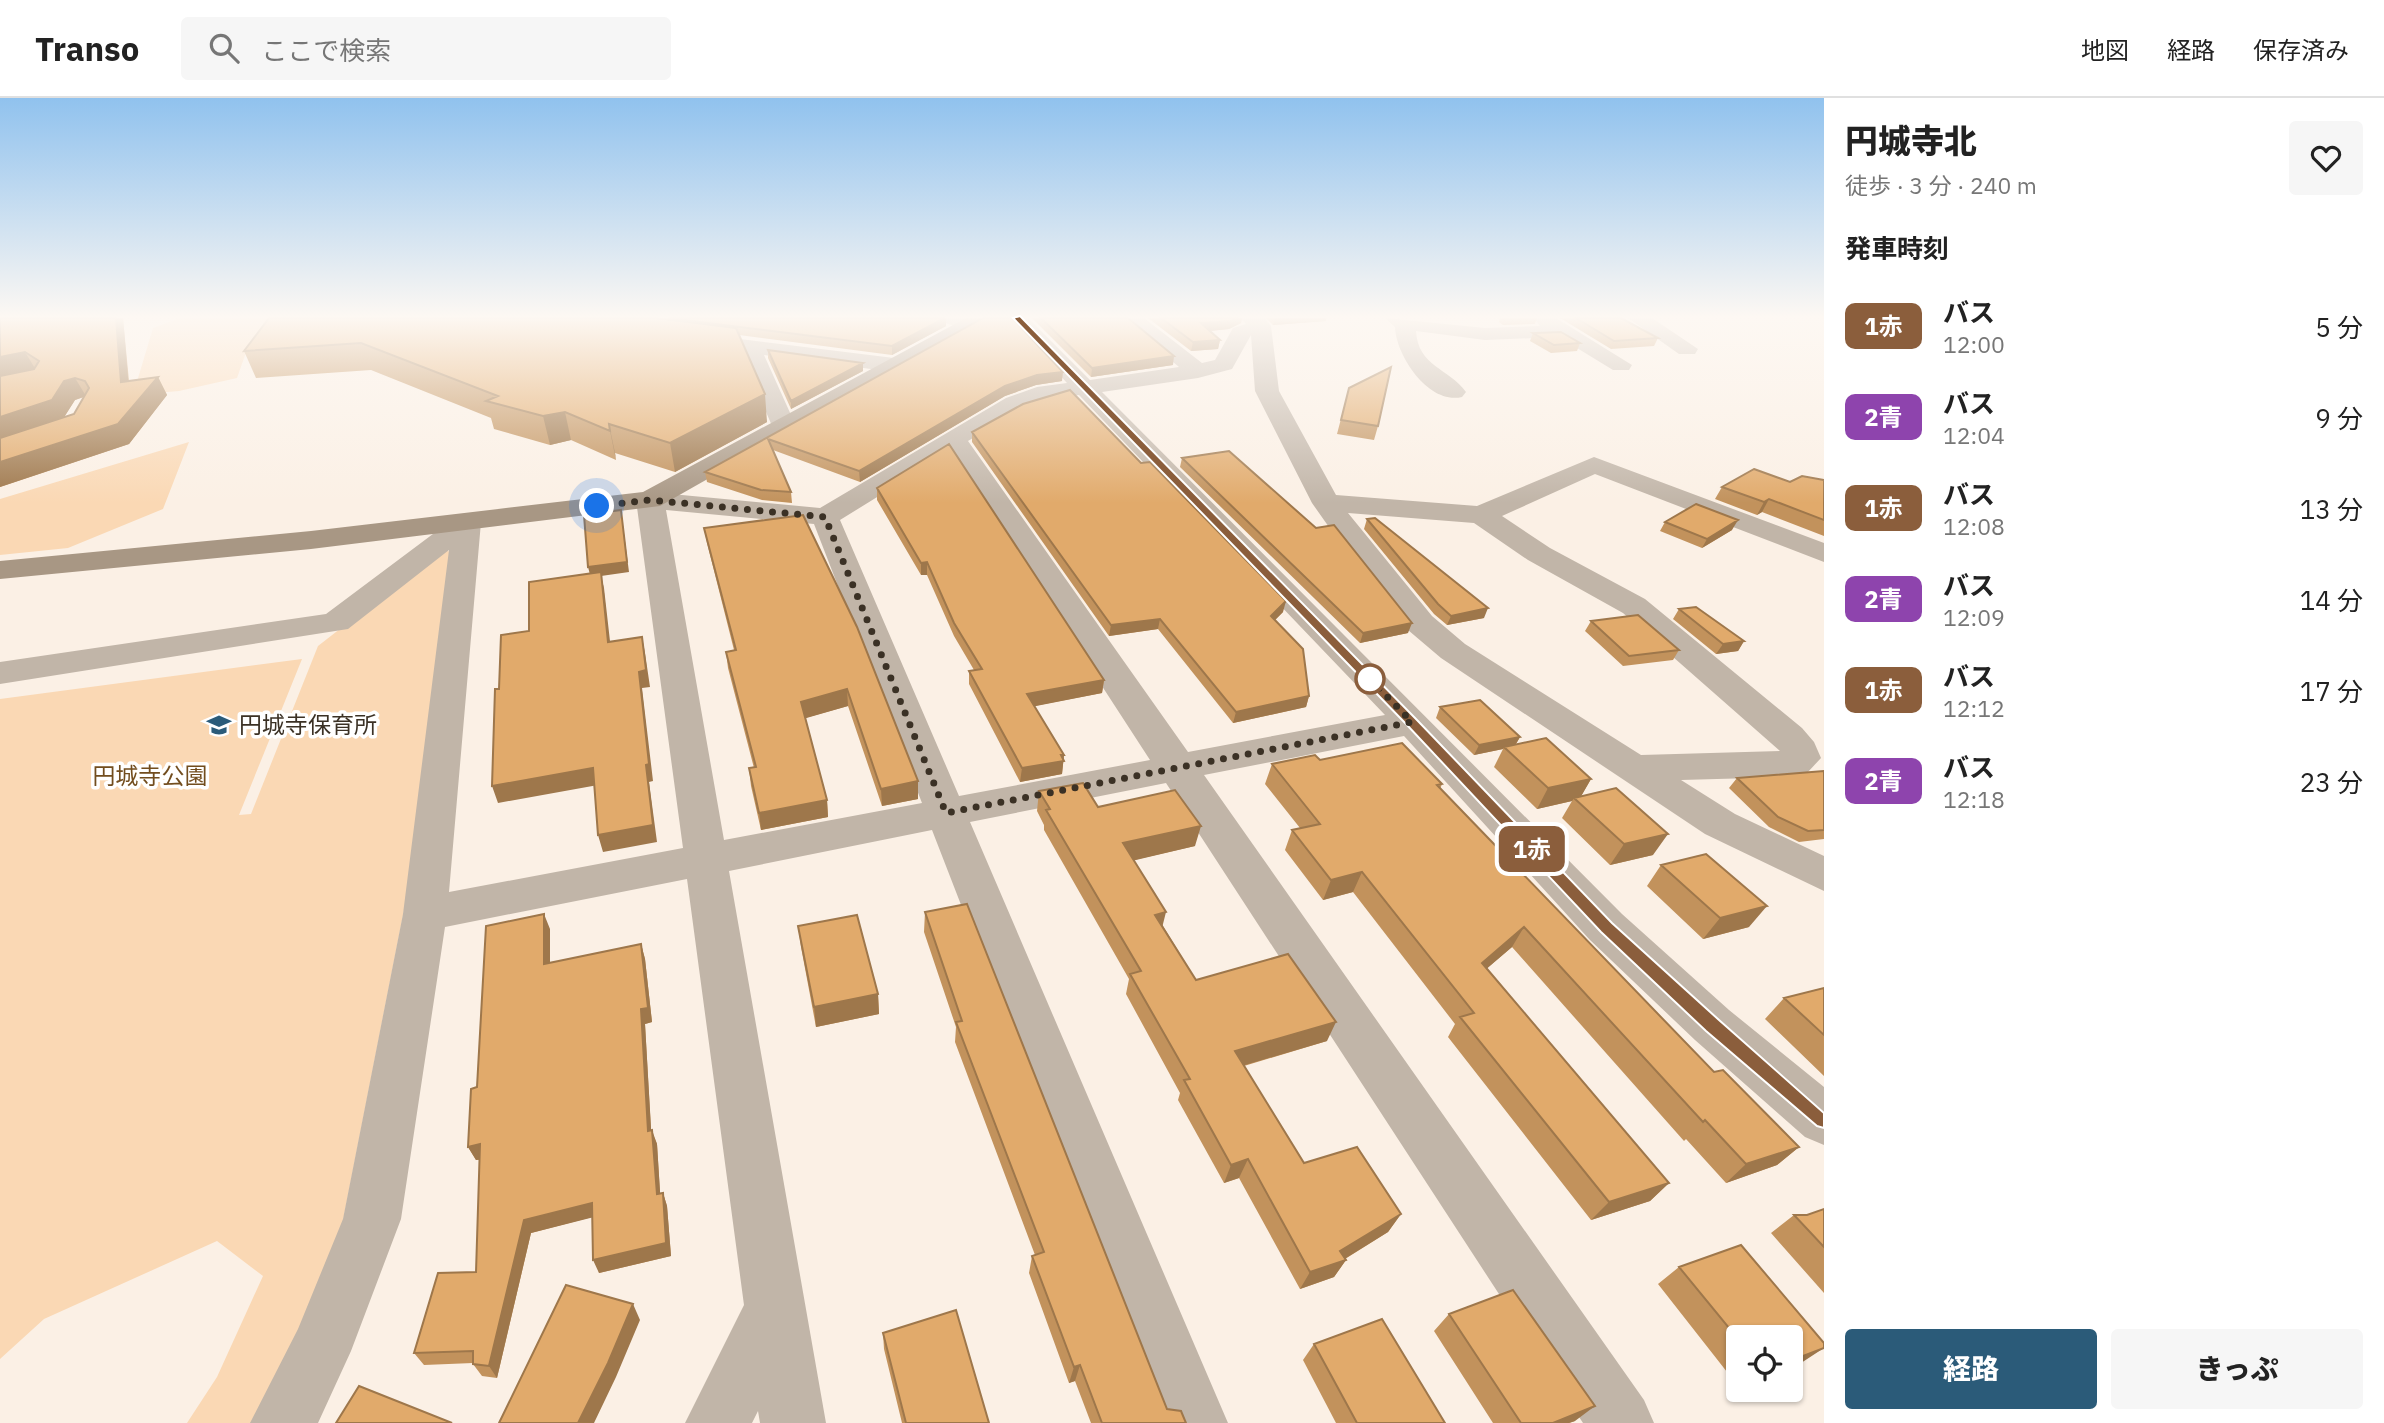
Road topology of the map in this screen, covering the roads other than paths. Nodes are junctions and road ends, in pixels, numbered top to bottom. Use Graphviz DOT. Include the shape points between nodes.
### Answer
graph roads {
  1 [pos="764,380"];
  2 [pos="867,380"];
  3 [pos="1078,380"];
  4 [pos="1131,380"];
  5 [pos="1265,380"];
  6 [pos="1438,380"];
  7 [pos="1084,386"];
  8 [pos="1454,391"];
  9 [pos="784,426"];
  10 [pos="954,439"];
  11 [pos="650,500"];
  12 [pos="1326,503"];
  13 [pos="1481,515"];
  14 [pos="825,517"];
  15 [pos="467,522"];
  16 [pos="1824,553"];
  17 [pos="0,570"];
  18 [pos="0,673"];
  19 [pos="1412,722"];
  20 [pos="1633,768"];
  21 [pos="1177,769"];
  22 [pos="946,813"];
  23 [pos="705,860"];
  24 [pos="1824,875"];
  25 [pos="425,914"];
  26 [pos="1824,1120"];
  27 [pos="775,1309"];
  28 [pos="283,1423"];
  29 [pos="718,1423"];
  30 [pos="793,1423"];
  31 [pos="1195,1423"];
  32 [pos="1621,1423"];
  1 -- 9 [label="street"];
  2 -- 9 [label="street"];
  3 -- 7 [label="street"];
  4 -- 7 [label="street"];
  5 -- 12 [label="street"];
  6 -- 8 [label="street"];
  7 -- 10 [label="street" via="1014,403"];
  7 -- 19 [label="street"];
  9 -- 11 [label="street"];
  10 -- 14 [label="street"];
  10 -- 21 [label="street"];
  11 -- 14 [label="street"];
  11 -- 15 [label="street"];
  11 -- 23 [label="street"];
  12 -- 13 [label="street"];
  12 -- 20 [label="street" via="1420,624 1453,651"];
  13 -- 16 [label="street" via="1594,465"];
  13 -- 20 [label="street" via="1539,554 1634,606 1789,737 1802,758 1793,764"];
  14 -- 22 [label="street"];
  15 -- 17 [label="street"];
  15 -- 18 [label="street" via="335,622"];
  15 -- 25 [label="street"];
  19 -- 21 [label="street"];
  19 -- 26 [label="street" via="1606,927 1712,1026"];
  20 -- 24 [label="street" via="1720,824"];
  21 -- 22 [label="street"];
  21 -- 32 [label="street"];
  22 -- 23 [label="street"];
  22 -- 31 [label="street"];
  23 -- 25 [label="street"];
  23 -- 27 [label="street"];
  25 -- 28 [label="street" via="372,1219 320,1351"];
  27 -- 29 [label="street"];
  27 -- 30 [label="street"];
}
